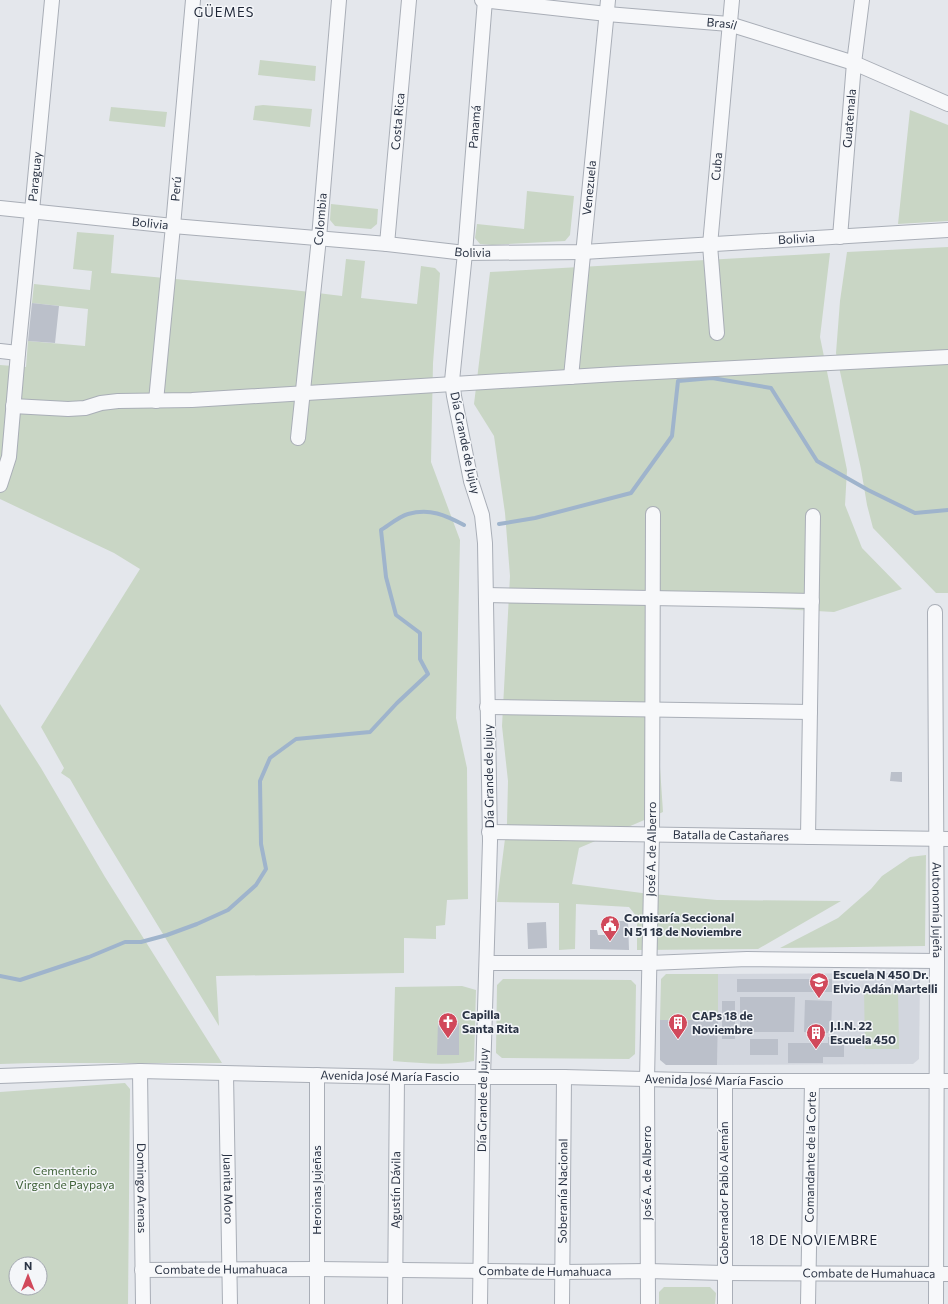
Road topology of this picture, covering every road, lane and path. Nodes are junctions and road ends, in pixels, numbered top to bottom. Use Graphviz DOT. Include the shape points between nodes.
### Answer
graph roads {
  1 [pos="52,0"];
  2 [pos="192,0"];
  3 [pos="339,0"];
  4 [pos="409,0"];
  5 [pos="482,0"];
  6 [pos="485,0"];
  7 [pos="608,0"];
  8 [pos="732,0"];
  9 [pos="862,0"];
  10 [pos="606,14"];
  11 [pos="729,24"];
  12 [pos="854,63"];
  13 [pos="948,104"];
  14 [pos="0,208"];
  15 [pos="32,211"];
  16 [pos="173,226"];
  17 [pos="948,230"];
  18 [pos="840,237"];
  19 [pos="319,238"];
  20 [pos="387,244"];
  21 [pos="710,245"];
  22 [pos="583,252"];
  23 [pos="465,253"];
  24 [pos="717,333"];
  25 [pos="0,351"];
  26 [pos="18,353"];
  27 [pos="948,357"];
  28 [pos="571,377"];
  29 [pos="452,384"];
  30 [pos="302,393"];
  31 [pos="156,401"];
  32 [pos="13,406"];
  33 [pos="298,438"];
  34 [pos="0,485"];
  35 [pos="653,514"];
  36 [pos="813,516"];
  37 [pos="486,595"];
  38 [pos="653,598"];
  39 [pos="812,601"];
  40 [pos="935,612"];
  41 [pos="487,707"];
  42 [pos="652,709"];
  43 [pos="810,712"];
  44 [pos="489,832"];
  45 [pos="652,835"];
  46 [pos="808,837"];
  47 [pos="942,839"];
  48 [pos="937,961"];
  49 [pos="650,963"];
  50 [pos="487,964"];
  51 [pos="140,1071"];
  52 [pos="226,1074"];
  53 [pos="0,1076"];
  54 [pos="317,1076"];
  55 [pos="397,1077"];
  56 [pos="482,1077"];
  57 [pos="564,1077"];
  58 [pos="647,1080"];
  59 [pos="724,1081"];
  60 [pos="942,1081"];
  61 [pos="812,1082"];
  62 [pos="230,1269"];
  63 [pos="317,1269"];
  64 [pos="142,1270"];
  65 [pos="395,1270"];
  66 [pos="480,1271"];
  67 [pos="648,1271"];
  68 [pos="563,1272"];
  69 [pos="724,1273"];
  70 [pos="808,1274"];
  71 [pos="942,1274"];
  72 [pos="143,1304"];
  73 [pos="230,1304"];
  74 [pos="317,1304"];
  75 [pos="395,1304"];
  76 [pos="480,1304"];
  77 [pos="562,1304"];
  78 [pos="648,1304"];
  79 [pos="725,1304"];
  80 [pos="808,1304"];
  81 [pos="936,1304"];
  1 -- 15 [label="street, Paraguay"];
  2 -- 16 [label="street, Perú"];
  3 -- 19 [label="street, Colombia"];
  4 -- 20 [label="street, Costa Rica"];
  5 -- 6 [label="street, Brasil"];
  6 -- 10 [label="street, Brasil"];
  6 -- 23 [label="street, Panamá"];
  7 -- 10 [label="street, Venezuela"];
  8 -- 11 [label="street, Cuba"];
  9 -- 12 [label="street, Guatemala"];
  10 -- 11 [label="street, Brasil"];
  10 -- 22 [label="street, Venezuela"];
  11 -- 12 [label="street, Brasil"];
  11 -- 21 [label="street, Cuba"];
  12 -- 13 [label="street, Brasil"];
  12 -- 18 [label="street, Guatemala"];
  14 -- 15 [label="street, Bolivia"];
  15 -- 16 [label="street, Bolivia"];
  15 -- 26 [label="street, Paraguay"];
  16 -- 19 [label="street, Bolivia"];
  16 -- 31 [label="street, Perú"];
  17 -- 18 [label="street, Bolivia"];
  18 -- 21 [label="street, Bolivia"];
  19 -- 20 [label="street, Bolivia"];
  19 -- 30 [label="street, Colombia"];
  20 -- 23 [label="street, Bolivia"];
  21 -- 22 [label="street, Bolivia"];
  21 -- 24 [label="street, Cuba"];
  22 -- 23 [label="street, Bolivia"];
  22 -- 28 [label="street, Venezuela"];
  23 -- 29 [label="street, Día Grande de Jujuy"];
  25 -- 26 [label="street"];
  26 -- 32 [label="street, Paraguay"];
  27 -- 28 [label="street"];
  28 -- 29 [label="street"];
  29 -- 30 [label="street"];
  29 -- 37 [label="street, Día Grande de Jujuy" via="471,481 482,515"];
  30 -- 31 [label="street"];
  30 -- 33 [label="street, Colombia"];
  31 -- 32 [label="street" via="118,401 68,409"];
  32 -- 34 [label="street, Paraguay" via="9,458"];
  35 -- 38 [label="street, José A. de Alberro"];
  36 -- 39 [label="street"];
  37 -- 38 [label="street"];
  37 -- 41 [label="street, Día Grande de Jujuy"];
  38 -- 39 [label="street"];
  38 -- 42 [label="street, José A. de Alberro"];
  39 -- 43 [label="street"];
  40 -- 47 [label="street, Autonomía Jujeña"];
  41 -- 42 [label="street"];
  41 -- 44 [label="street, Día Grande de Jujuy"];
  42 -- 43 [label="street"];
  42 -- 45 [label="street, José A. de Alberro"];
  43 -- 46 [label="street"];
  44 -- 45 [label="street, Batalla de Castañares"];
  44 -- 50 [label="street, Día Grande de Jujuy"];
  45 -- 46 [label="street, Batalla de Castañares"];
  45 -- 49 [label="street, José A. de Alberro"];
  46 -- 47 [label="street, Batalla de Castañares"];
  47 -- 48 [label="street, Autonomía Jujeña"];
  48 -- 49 [label="street" via="747,959"];
  48 -- 60 [label="street, Autonomía Jujeña"];
  49 -- 50 [label="street"];
  49 -- 58 [label="street, José A. de Alberro"];
  50 -- 56 [label="street, Día Grande de Jujuy"];
  51 -- 52 [label="street, Avenida José María Fascio"];
  51 -- 53 [label="street, Avenida José María Fascio"];
  51 -- 64 [label="street, Domingo Arenas"];
  52 -- 54 [label="street, Avenida José María Fascio"];
  52 -- 62 [label="street, Juanita Moro"];
  54 -- 55 [label="street, Avenida José María Fascio"];
  54 -- 63 [label="street, Heroinas Jujeñas"];
  55 -- 56 [label="street, Avenida José María Fascio"];
  55 -- 65 [label="street, Agustín Dávila"];
  56 -- 57 [label="street, Avenida José María Fascio"];
  56 -- 66 [label="street, Día Grande de Jujuy"];
  57 -- 58 [label="street, Avenida José María Fascio"];
  57 -- 68 [label="street, Soberanía Nacional"];
  58 -- 59 [label="street, Avenida José María Fascio"];
  58 -- 67 [label="street, José A. de Alberro"];
  59 -- 61 [label="street, Avenida José María Fascio"];
  59 -- 69 [label="street, Gobernador Pablo Alemán"];
  60 -- 61 [label="street, Avenida José María Fascio"];
  60 -- 71 [label="street, Autonomía Jujeña"];
  61 -- 70 [label="street, Comandante de la Corte"];
  62 -- 63 [label="street, Combate de Humahuaca"];
  62 -- 64 [label="street, Combate de Humahuaca"];
  62 -- 73 [label="street, Juanita Moro"];
  63 -- 65 [label="street, Combate de Humahuaca"];
  63 -- 74 [label="street, Heroinas Jujeñas"];
  64 -- 72 [label="street, Domingo Arenas"];
  65 -- 66 [label="street, Combate de Humahuaca"];
  65 -- 75 [label="street, Agustín Dávila"];
  66 -- 68 [label="street, Combate de Humahuaca"];
  66 -- 76 [label="street, Día Grande de Jujuy"];
  67 -- 68 [label="street, Combate de Humahuaca"];
  67 -- 69 [label="street, Combate de Humahuaca"];
  67 -- 78 [label="street, José A. de Alberro"];
  68 -- 77 [label="street, Soberanía Nacional"];
  69 -- 70 [label="street, Combate de Humahuaca"];
  69 -- 79 [label="street, Gobernador Pablo Alemán"];
  70 -- 71 [label="street, Combate de Humahuaca"];
  70 -- 80 [label="street, Comandante de la Corte"];
  71 -- 81 [label="street, Autonomía Jujeña"];
}
